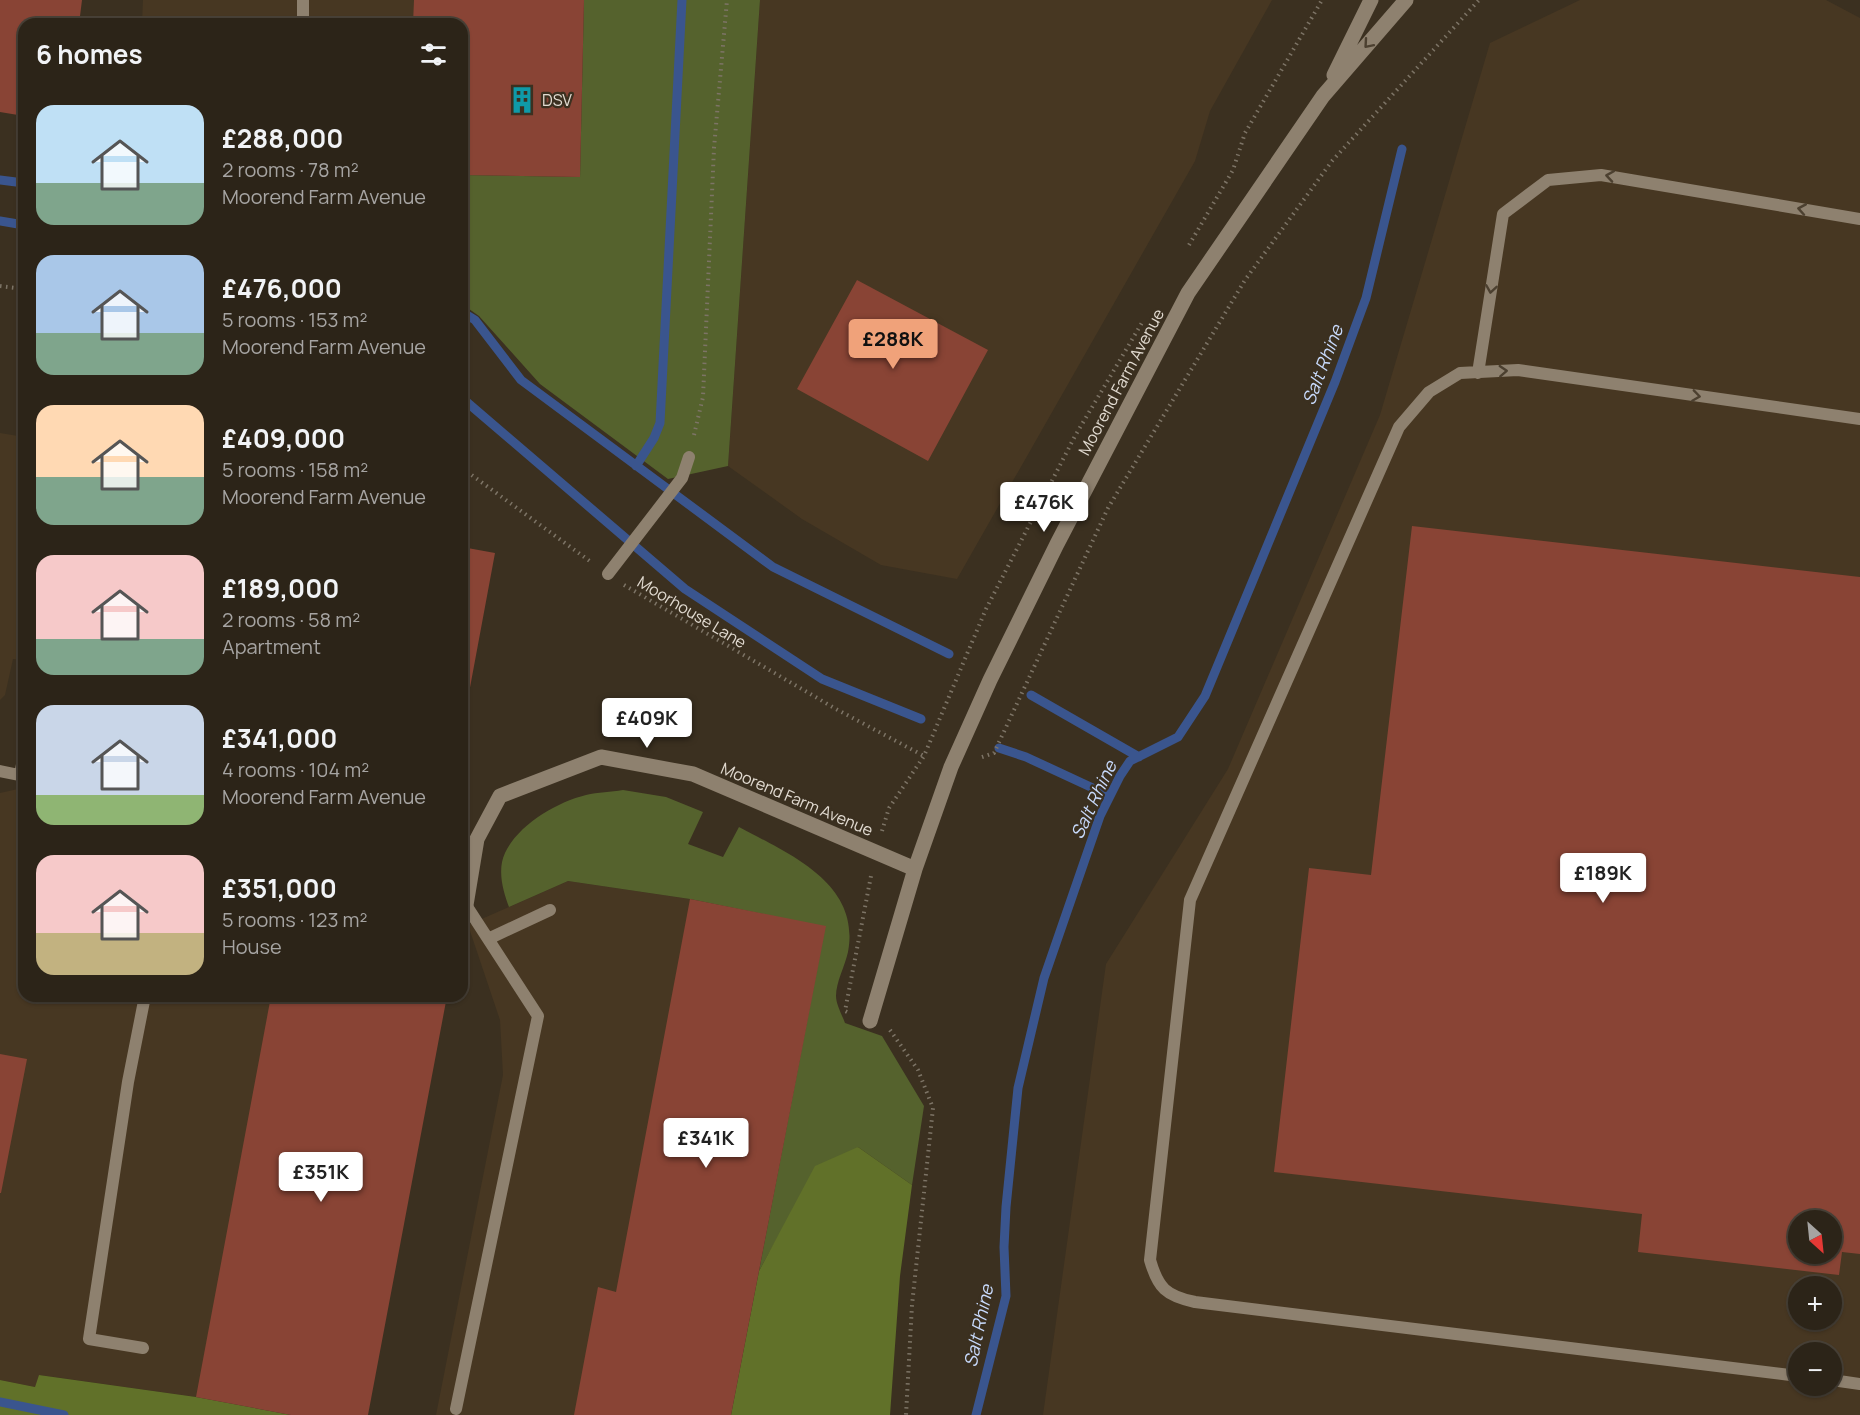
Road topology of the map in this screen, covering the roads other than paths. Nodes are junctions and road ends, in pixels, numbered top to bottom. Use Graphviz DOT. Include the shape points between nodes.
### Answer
graph roads {
  1 [pos="303,0"];
  2 [pos="1371,0"];
  3 [pos="1406,0"];
  4 [pos="303,18"];
  5 [pos="1323,96"];
  6 [pos="1860,219"];
  7 [pos="1478,373"];
  8 [pos="1860,419"];
  9 [pos="689,457"];
  10 [pos="608,574"];
  11 [pos="0,771"];
  12 [pos="18,775"];
  13 [pos="468,863"];
  14 [pos="915,869"];
  15 [pos="468,908"];
  16 [pos="550,910"];
  17 [pos="488,939"];
  18 [pos="144,1002"];
  19 [pos="870,1021"];
  20 [pos="143,1348"];
  21 [pos="1788,1375"];
  22 [pos="1842,1381"];
  23 [pos="1860,1384"];
  24 [pos="456,1409"];
  1 -- 4 [label="lane"];
  2 -- 5 [label="street, Moorend Farm Avenue"];
  3 -- 5 [label="street, Moorend Farm Avenue, one-way"];
  5 -- 14 [label="street, Moorend Farm Avenue" via="1188,293 990,680 951,767"];
  6 -- 7 [label="lane, one-way" via="1601,174 1548,180 1503,214"];
  7 -- 8 [label="lane, one-way" via="1518,370"];
  7 -- 21 [label="lane" via="1460,373 1429,392 1399,427 1190,900 1150,1260 1154,1274 1164,1291 1195,1302"];
  9 -- 10 [label="lane" via="682,478"];
  11 -- 12 [label="lane"];
  13 -- 14 [label="street, Moorend Farm Avenue" via="500,796 601,757 693,774"];
  14 -- 19 [label="street, Moorend Farm Avenue"];
  15 -- 17 [label="lane"];
  16 -- 17 [label="lane"];
  17 -- 24 [label="lane" via="538,1016"];
  18 -- 20 [label="lane" via="89,1339"];
  22 -- 23 [label="lane"];
}
